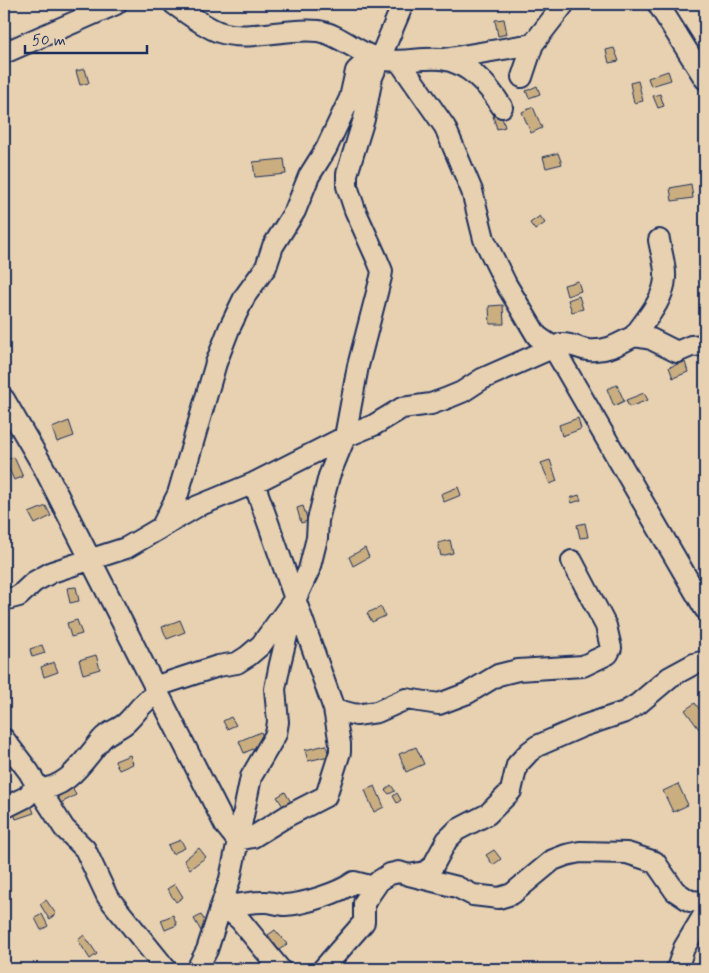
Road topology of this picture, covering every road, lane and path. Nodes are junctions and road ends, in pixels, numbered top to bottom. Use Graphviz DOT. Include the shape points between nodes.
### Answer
graph roads {
  1 [pos="116,4"];
  2 [pos="174,4"];
  3 [pos="403,4"];
  4 [pos="564,4"];
  5 [pos="658,4"];
  6 [pos="533,44"];
  7 [pos="4,53"];
  8 [pos="384,59"];
  9 [pos="442,59"];
  10 [pos="522,77"];
  11 [pos="705,79"];
  12 [pos="502,107"];
  13 [pos="659,240"];
  14 [pos="634,336"];
  15 [pos="705,345"];
  16 [pos="553,347"];
  17 [pos="4,399"];
  18 [pos="345,437"];
  19 [pos="254,483"];
  20 [pos="162,526"];
  21 [pos="91,560"];
  22 [pos="572,561"];
  23 [pos="296,598"];
  24 [pos="4,600"];
  25 [pos="705,609"];
  26 [pos="705,661"];
  27 [pos="156,690"];
  28 [pos="334,709"];
  29 [pos="4,739"];
  30 [pos="37,789"];
  31 [pos="4,808"];
  32 [pos="237,840"];
  33 [pos="409,875"];
  34 [pos="374,887"];
  35 [pos="705,902"];
  36 [pos="223,907"];
  37 [pos="705,913"];
  38 [pos="166,969"];
  39 [pos="197,969"];
  40 [pos="280,969"];
  41 [pos="322,969"];
  42 [pos="677,969"];
  1 -- 7 [label="street"];
  2 -- 8 [label="street" via="220,32 243,36 294,30 316,31"];
  3 -- 8 [label="street"];
  4 -- 6 [label="street"];
  5 -- 11 [label="street"];
  6 -- 9 [label="street"];
  6 -- 10 [label="street"];
  8 -- 9 [label="street"];
  8 -- 16 [label="street" via="445,127 472,191 484,239 506,284 537,336"];
  8 -- 18 [label="street" via="372,77 364,119 347,174 354,210 382,271 358,366"];
  8 -- 20 [label="street" via="356,71 350,98 309,176 296,212 273,246 266,267 245,296 229,329 178,494"];
  9 -- 12 [label="street" via="472,72 492,91"];
  13 -- 14 [label="street" via="664,284 660,297"];
  14 -- 15 [label="street" via="651,339 677,352"];
  14 -- 16 [label="street" via="604,350 587,350 568,344"];
  16 -- 18 [label="street" via="482,379 462,392 431,404 402,408"];
  16 -- 25 [label="street"];
  17 -- 21 [label="street"];
  18 -- 19 [label="street"];
  18 -- 23 [label="street" via="329,476 313,554"];
  19 -- 20 [label="street" via="218,497"];
  19 -- 23 [label="street"];
  20 -- 21 [label="street" via="126,548"];
  21 -- 24 [label="street" via="43,576 19,596"];
  21 -- 27 [label="street"];
  22 -- 28 [label="street" via="604,620 609,636 611,648 601,659 583,666 518,670 498,675 468,693 439,704 406,699 377,712 356,715"];
  23 -- 27 [label="street" via="261,645 248,656"];
  23 -- 28 [label="street"];
  23 -- 32 [label="street" via="275,689 276,734 251,778"];
  26 -- 33 [label="street" via="670,677 624,712 533,748 517,765 511,791 494,809 457,830 447,840 433,866 425,872"];
  27 -- 30 [label="street" via="142,702 128,722 103,738 70,777 48,790"];
  27 -- 32 [label="street" via="225,825"];
  28 -- 32 [label="street" via="340,752 326,796 252,837"];
  29 -- 30 [label="street" via="36,782"];
  30 -- 31 [label="street"];
  30 -- 38 [label="street" via="64,828 85,849 107,896"];
  32 -- 36 [label="street"];
  33 -- 34 [label="street" via="390,874"];
  33 -- 35 [label="street" via="457,887 473,895 499,898 512,894 554,860 566,855 580,852 627,853 655,862 674,891 690,901"];
  34 -- 36 [label="street" via="354,882 329,894 286,905 253,902"];
  34 -- 41 [label="street" via="364,903 364,922"];
  36 -- 39 [label="street" via="203,962"];
  36 -- 40 [label="street" via="240,920"];
  37 -- 42 [label="street" via="684,948"];
}
